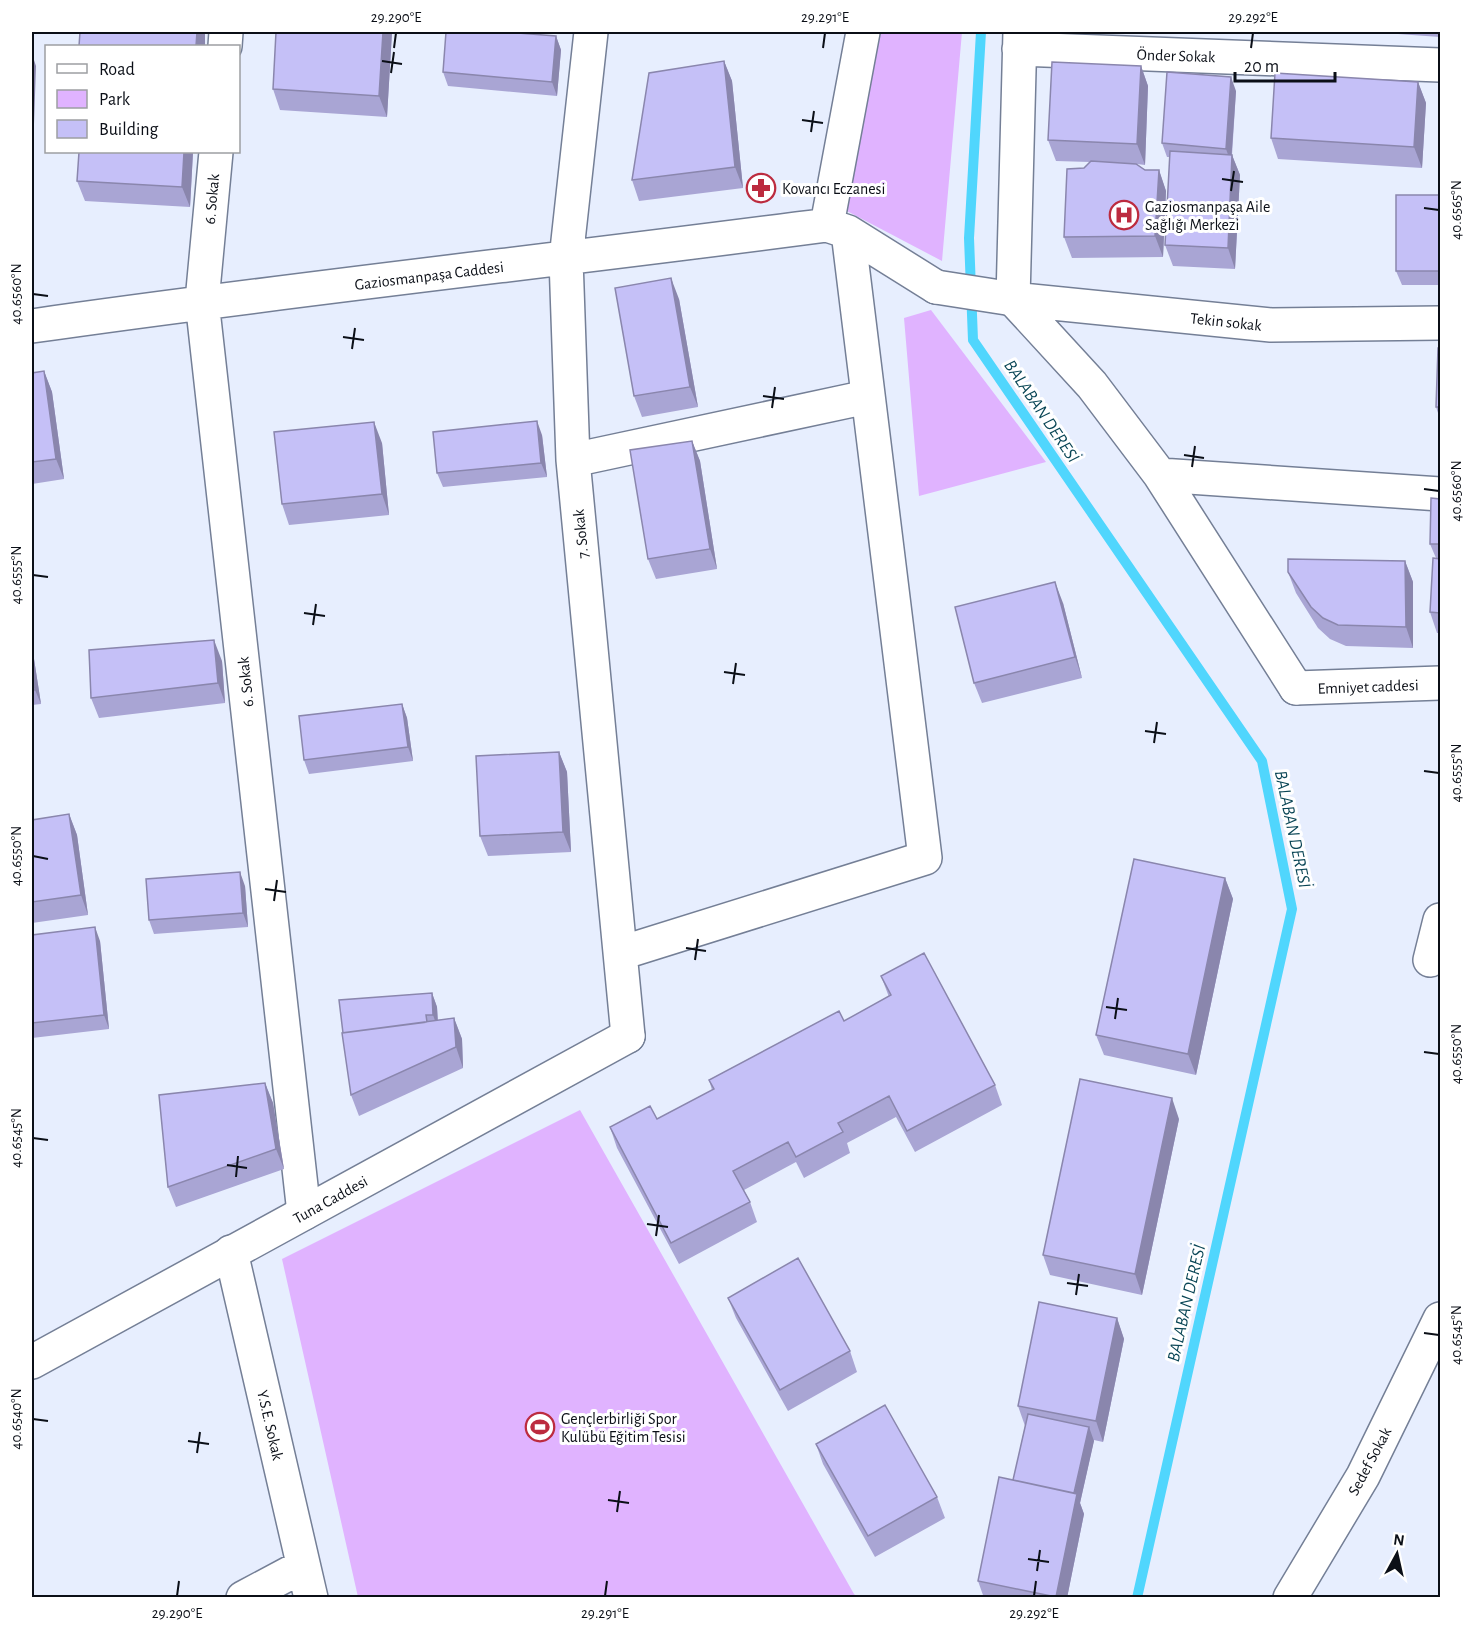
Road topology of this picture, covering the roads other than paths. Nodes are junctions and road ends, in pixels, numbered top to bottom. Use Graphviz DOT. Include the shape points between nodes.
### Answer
graph roads {
  1 [pos="591,32"];
  2 [pos="863,32"];
  3 [pos="1019,40"];
  4 [pos="1440,64"];
  5 [pos="216,153"];
  6 [pos="837,228"];
  7 [pos="566,260"];
  8 [pos="1013,299"];
  9 [pos="202,301"];
  10 [pos="1440,323"];
  11 [pos="32,326"];
  12 [pos="867,398"];
  13 [pos="573,460"];
  14 [pos="1160,475"];
  15 [pos="1440,494"];
  16 [pos="1440,683"];
  17 [pos="1440,920"];
  18 [pos="621,953"];
  19 [pos="1430,960"];
  20 [pos="628,1036"];
  21 [pos="304,1213"];
  22 [pos="231,1252"];
  23 [pos="1436,1341"];
  24 [pos="32,1362"];
  25 [pos="303,1566"];
  26 [pos="243,1598"];
  27 [pos="311,1598"];
  28 [pos="1290,1598"];
  1 -- 7 [label="street, 7. Sokak"];
  2 -- 6 [label="street"];
  3 -- 4 [label="street, Önder Sokak"];
  3 -- 8 [label="street"];
  5 -- 9 [label="street, 6. Sokak"];
  6 -- 7 [label="street, Gaziosmanpaşa Caddesi"];
  6 -- 8 [label="street, Tekin sokak" via="936,287"];
  6 -- 12 [label="street"];
  7 -- 9 [label="street, Gaziosmanpaşa Caddesi"];
  7 -- 13 [label="street, 7. Sokak"];
  8 -- 10 [label="street, Tekin sokak" via="1271,325"];
  8 -- 14 [label="street" via="1092,385"];
  9 -- 11 [label="street, Gaziosmanpaşa Caddesi"];
  9 -- 21 [label="street, 6. Sokak"];
  12 -- 13 [label="street"];
  12 -- 18 [label="street" via="925,858"];
  13 -- 18 [label="street, 7. Sokak"];
  14 -- 15 [label="street"];
  14 -- 16 [label="street, Emniyet caddesi" via="1296,688"];
  17 -- 19 [label="street"];
  18 -- 20 [label="street, 7. Sokak"];
  20 -- 21 [label="street, Tuna Caddesi"];
  21 -- 22 [label="street, Tuna Caddesi"];
  22 -- 24 [label="street, Tuna Caddesi"];
  22 -- 25 [label="street, Y.S.E. Sokak"];
  23 -- 28 [label="street, Sedef Sokak" via="1363,1476"];
  25 -- 26 [label="street"];
  25 -- 27 [label="street, Y.S.E. Sokak"];
}
